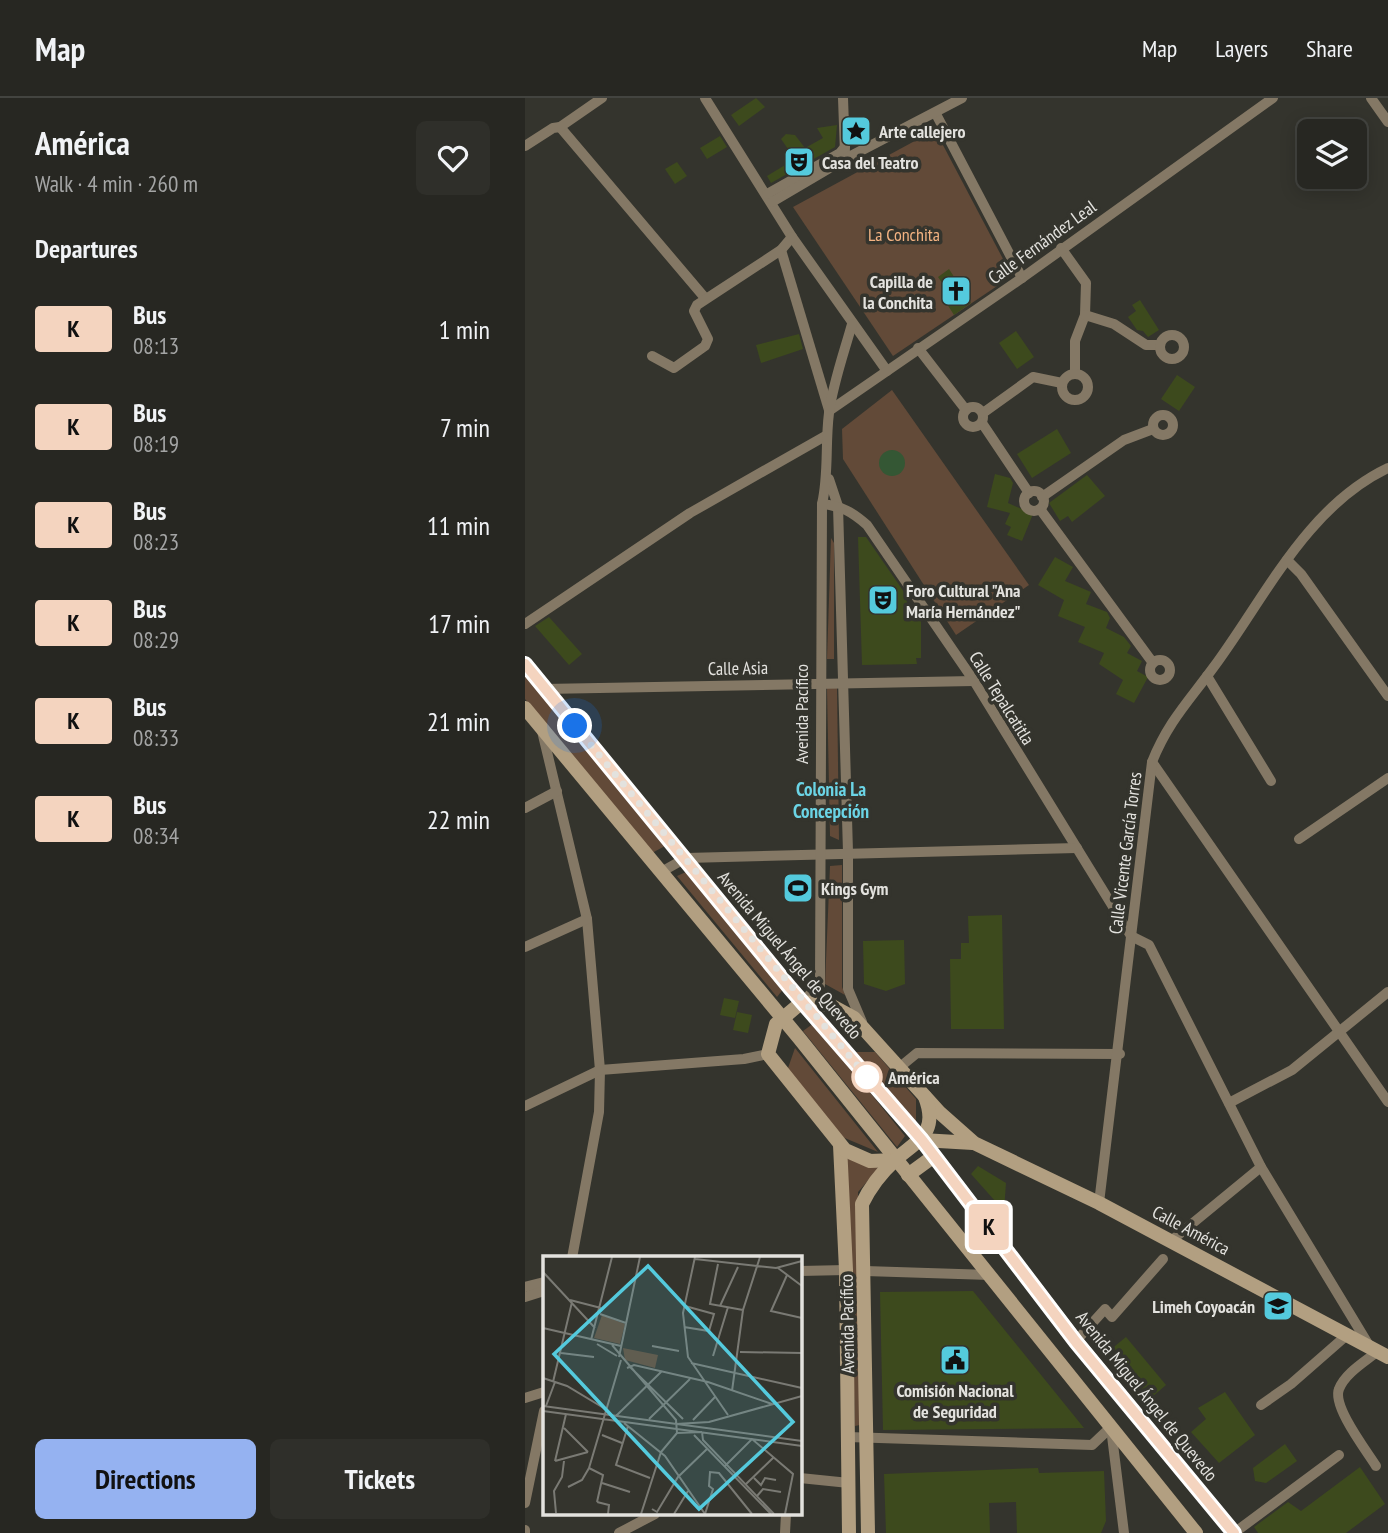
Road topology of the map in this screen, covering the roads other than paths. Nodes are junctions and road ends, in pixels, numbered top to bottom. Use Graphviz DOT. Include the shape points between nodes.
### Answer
graph roads {
  1 [pos="602,98"];
  2 [pos="705,98"];
  3 [pos="843,98"];
  4 [pos="962,98"];
  5 [pos="1273,98"];
  6 [pos="1371,98"];
  7 [pos="936,114"];
  8 [pos="1388,122"];
  9 [pos="560,127"];
  10 [pos="525,146"];
  11 [pos="845,147"];
  12 [pos="845,159"];
  13 [pos="769,198"];
  14 [pos="792,237"];
  15 [pos="1061,248"];
  16 [pos="781,250"];
  17 [pos="1022,278"];
  18 [pos="705,298"];
  19 [pos="1085,315"];
  20 [pos="852,324"];
  21 [pos="1160,345"];
  22 [pos="918,348"];
  23 [pos="652,356"];
  24 [pos="887,370"];
  25 [pos="1075,374"];
  26 [pos="1062,383"];
  27 [pos="966,410"];
  28 [pos="829,411"];
  29 [pos="982,418"];
  30 [pos="1153,429"];
  31 [pos="827,435"];
  32 [pos="1388,468"];
  33 [pos="828,477"];
  34 [pos="1029,493"];
  35 [pos="1042,497"];
  36 [pos="822,505"];
  37 [pos="838,506"];
  38 [pos="1040,509"];
  39 [pos="1287,560"];
  40 [pos="526,621"];
  41 [pos="1153,663"];
  42 [pos="525,664"];
  43 [pos="1207,676"];
  44 [pos="843,681"];
  45 [pos="974,681"];
  46 [pos="820,682"];
  47 [pos="544,689"];
  48 [pos="1388,696"];
  49 [pos="525,708"];
  50 [pos="542,729"];
  51 [pos="1152,762"];
  52 [pos="1388,778"];
  53 [pos="1271,781"];
  54 [pos="557,791"];
  55 [pos="525,808"];
  56 [pos="1299,838"];
  57 [pos="1077,848"];
  58 [pos="848,852"];
  59 [pos="822,853"];
  60 [pos="686,858"];
  61 [pos="661,873"];
  62 [pos="587,919"];
  63 [pos="1131,936"];
  64 [pos="525,947"];
  65 [pos="1388,992"];
  66 [pos="802,1002"];
  67 [pos="782,1017"];
  68 [pos="866,1028"];
  69 [pos="1338,1032"];
  70 [pos="768,1054"];
  71 [pos="1119,1054"];
  72 [pos="900,1067"];
  73 [pos="600,1070"];
  74 [pos="925,1096"];
  75 [pos="1388,1102"];
  76 [pos="1229,1103"];
  77 [pos="525,1106"];
  78 [pos="922,1140"];
  79 [pos="974,1143"];
  80 [pos="840,1145"];
  81 [pos="934,1156"];
  82 [pos="896,1160"];
  83 [pos="1261,1167"];
  84 [pos="908,1175"];
  85 [pos="1099,1203"];
  86 [pos="1171,1241"];
  87 [pos="572,1256"];
  88 [pos="1163,1259"];
  89 [pos="846,1270"];
  90 [pos="801,1271"];
  91 [pos="865,1271"];
  92 [pos="990,1275"];
  93 [pos="543,1282"];
  94 [pos="525,1287"];
  95 [pos="543,1292"];
  96 [pos="525,1297"];
  97 [pos="1347,1335"];
  98 [pos="1076,1342"];
  99 [pos="1379,1352"];
  100 [pos="543,1392"];
  101 [pos="525,1398"];
  102 [pos="1261,1405"];
  103 [pos="543,1416"];
  104 [pos="1111,1427"];
  105 [pos="848,1437"];
  106 [pos="867,1438"];
  107 [pos="1339,1455"];
  108 [pos="1376,1466"];
  109 [pos="801,1478"];
  110 [pos="849,1483"];
  111 [pos="525,1503"];
  112 [pos="651,1516"];
  113 [pos="619,1533"];
  114 [pos="849,1533"];
  115 [pos="868,1533"];
  116 [pos="1124,1533"];
  117 [pos="1196,1533"];
  118 [pos="1234,1533"];
  1 -- 9 [label="street"];
  2 -- 13 [label="street"];
  3 -- 11 [label="street"];
  4 -- 7 [label="street"];
  5 -- 15 [label="street, Calle Fernández Leal"];
  6 -- 8 [label="street"];
  7 -- 12 [label="street"];
  7 -- 17 [label="street"];
  9 -- 10 [label="street"];
  9 -- 18 [label="street"];
  11 -- 12 [label="street"];
  11 -- 13 [label="street"];
  12 -- 13 [label="street"];
  13 -- 14 [label="street"];
  14 -- 16 [label="street"];
  14 -- 20 [label="street"];
  15 -- 17 [label="street, Calle Fernández Leal"];
  15 -- 19 [label="street" via="1086,283"];
  16 -- 18 [label="street"];
  16 -- 28 [label="street"];
  17 -- 22 [label="street, Calle Fernández Leal"];
  18 -- 23 [label="street" via="694,310 708,339 705,346 674,368"];
  19 -- 21 [label="street" via="1114,324 1146,345"];
  19 -- 25 [label="street" via="1075,341"];
  20 -- 24 [label="street"];
  20 -- 28 [label="street, Avenida Pacífico"];
  22 -- 24 [label="street, Calle Fernández Leal"];
  22 -- 27 [label="street"];
  24 -- 28 [label="street, Calle Fernández Leal"];
  25 -- 26 [label="street"];
  25 -- 26 [label="street" via="1086,380 1084,397 1068,398"];
  26 -- 29 [label="street" via="1033,377"];
  27 -- 29 [label="street" via="975,407"];
  27 -- 29 [label="street" via="963,419 967,425 973,428"];
  28 -- 31 [label="street, Avenida Pacífico"];
  29 -- 34 [label="street"];
  30 -- 35 [label="street" via="1124,440"];
  31 -- 33 [label="street, Avenida Pacífico"];
  31 -- 40 [label="street" via="690,513"];
  32 -- 39 [label="street, Calle Vicente García Torres" via="1348,491"];
  33 -- 36 [label="street, Avenida Pacífico"];
  33 -- 37 [label="street, Avenida Pacífico"];
  34 -- 35 [label="street"];
  34 -- 38 [label="street" via="1024,501 1027,507"];
  35 -- 38 [label="street"];
  36 -- 37 [label="street, Calle Tepalcatitla"];
  36 -- 46 [label="street, Avenida Pacífico"];
  37 -- 44 [label="street, Avenida Pacífico"];
  37 -- 45 [label="street, Calle Tepalcatitla" via="867,525"];
  38 -- 41 [label="street"];
  39 -- 43 [label="street, Calle Vicente García Torres"];
  39 -- 48 [label="street"];
  42 -- 47 [label="main road, Avenida Miguel Ángel de Quevedo"];
  43 -- 51 [label="street, Calle Vicente García Torres" via="1165,730"];
  43 -- 53 [label="street"];
  44 -- 45 [label="street, Calle Asia"];
  44 -- 46 [label="street, Calle Asia"];
  44 -- 58 [label="street, Avenida Pacífico"];
  45 -- 57 [label="street, Calle Tepalcatitla"];
  46 -- 47 [label="street, Calle Asia"];
  46 -- 59 [label="street, Avenida Pacífico"];
  47 -- 60 [label="main road, Avenida Miguel Ángel de Quevedo"];
  49 -- 50 [label="main road"];
  50 -- 54 [label="street"];
  50 -- 61 [label="main road"];
  51 -- 63 [label="street, Calle Vicente García Torres"];
  51 -- 69 [label="street"];
  52 -- 56 [label="street"];
  54 -- 55 [label="street"];
  54 -- 62 [label="street"];
  57 -- 58 [label="street"];
  57 -- 63 [label="street, Calle Tepalcatitla"];
  58 -- 59 [label="street"];
  58 -- 68 [label="street, Avenida Pacífico" via="848,989"];
  59 -- 60 [label="street"];
  59 -- 66 [label="street, Avenida Pacífico" via="820,985"];
  60 -- 61 [label="street"];
  60 -- 66 [label="main road, Avenida Miguel Ángel de Quevedo"];
  61 -- 67 [label="main road"];
  62 -- 64 [label="street"];
  62 -- 73 [label="street"];
  63 -- 71 [label="street, Calle Vicente García Torres"];
  63 -- 76 [label="street, Calle Tepalcatitla" via="1149,945"];
  65 -- 69 [label="street"];
  66 -- 67 [label="main road, Avenida Pacífico"];
  66 -- 68 [label="main road, Calle América" via="837,1007"];
  66 -- 78 [label="main road, Avenida Miguel Ángel de Quevedo"];
  67 -- 70 [label="main road" via="772,1032"];
  67 -- 82 [label="main road"];
  68 -- 72 [label="main road, Calle América"];
  69 -- 75 [label="street"];
  69 -- 76 [label="street" via="1292,1070"];
  70 -- 73 [label="street"];
  70 -- 80 [label="main road"];
  71 -- 72 [label="street" via="916,1053"];
  71 -- 85 [label="street, Calle Vicente García Torres"];
  72 -- 74 [label="main road, Calle América"];
  73 -- 77 [label="street"];
  73 -- 87 [label="street" via="599,1112"];
  74 -- 78 [label="main road" via="929,1119"];
  74 -- 79 [label="main road, Calle América"];
  76 -- 83 [label="street, Calle Tepalcatitla"];
  78 -- 79 [label="main road, Calle América"];
  78 -- 81 [label="main road, Avenida Miguel Ángel de Quevedo"];
  78 -- 82 [label="main road, Avenida Pacífico"];
  79 -- 85 [label="main road, Calle América"];
  80 -- 82 [label="main road" via="865,1160"];
  80 -- 89 [label="main road, Avenida Pacífico"];
  81 -- 84 [label="main road"];
  81 -- 98 [label="main road, Avenida Miguel Ángel de Quevedo"];
  82 -- 84 [label="main road"];
  82 -- 91 [label="main road, Avenida Pacífico" via="873,1184 862,1204"];
  83 -- 86 [label="street"];
  83 -- 99 [label="street, Calle Tepalcatitla"];
  84 -- 92 [label="main road"];
  85 -- 86 [label="main road, Calle América"];
  86 -- 97 [label="main road, Calle América"];
  88 -- 98 [label="street" via="1112,1317 1105,1309"];
  89 -- 90 [label="street"];
  89 -- 105 [label="main road, Avenida Pacífico"];
  91 -- 92 [label="street"];
  91 -- 106 [label="main road, Avenida Pacífico"];
  92 -- 104 [label="main road"];
  93 -- 94 [label="street"];
  95 -- 96 [label="street"];
  97 -- 99 [label="main road, Calle América"];
  97 -- 102 [label="street"];
  98 -- 118 [label="main road, Avenida Miguel Ángel de Quevedo"];
  99 -- 108 [label="street" via="1350,1374 1337,1396"];
  100 -- 101 [label="street"];
  103 -- 111 [label="street"];
  104 -- 106 [label="street" via="1092,1445"];
  104 -- 116 [label="street"];
  104 -- 117 [label="main road"];
  105 -- 106 [label="street"];
  105 -- 110 [label="main road, Avenida Pacífico"];
  106 -- 115 [label="main road, Avenida Pacífico"];
  107 -- 118 [label="street"];
  109 -- 110 [label="street"];
  110 -- 114 [label="main road, Avenida Pacífico"];
  112 -- 113 [label="street"];
}
